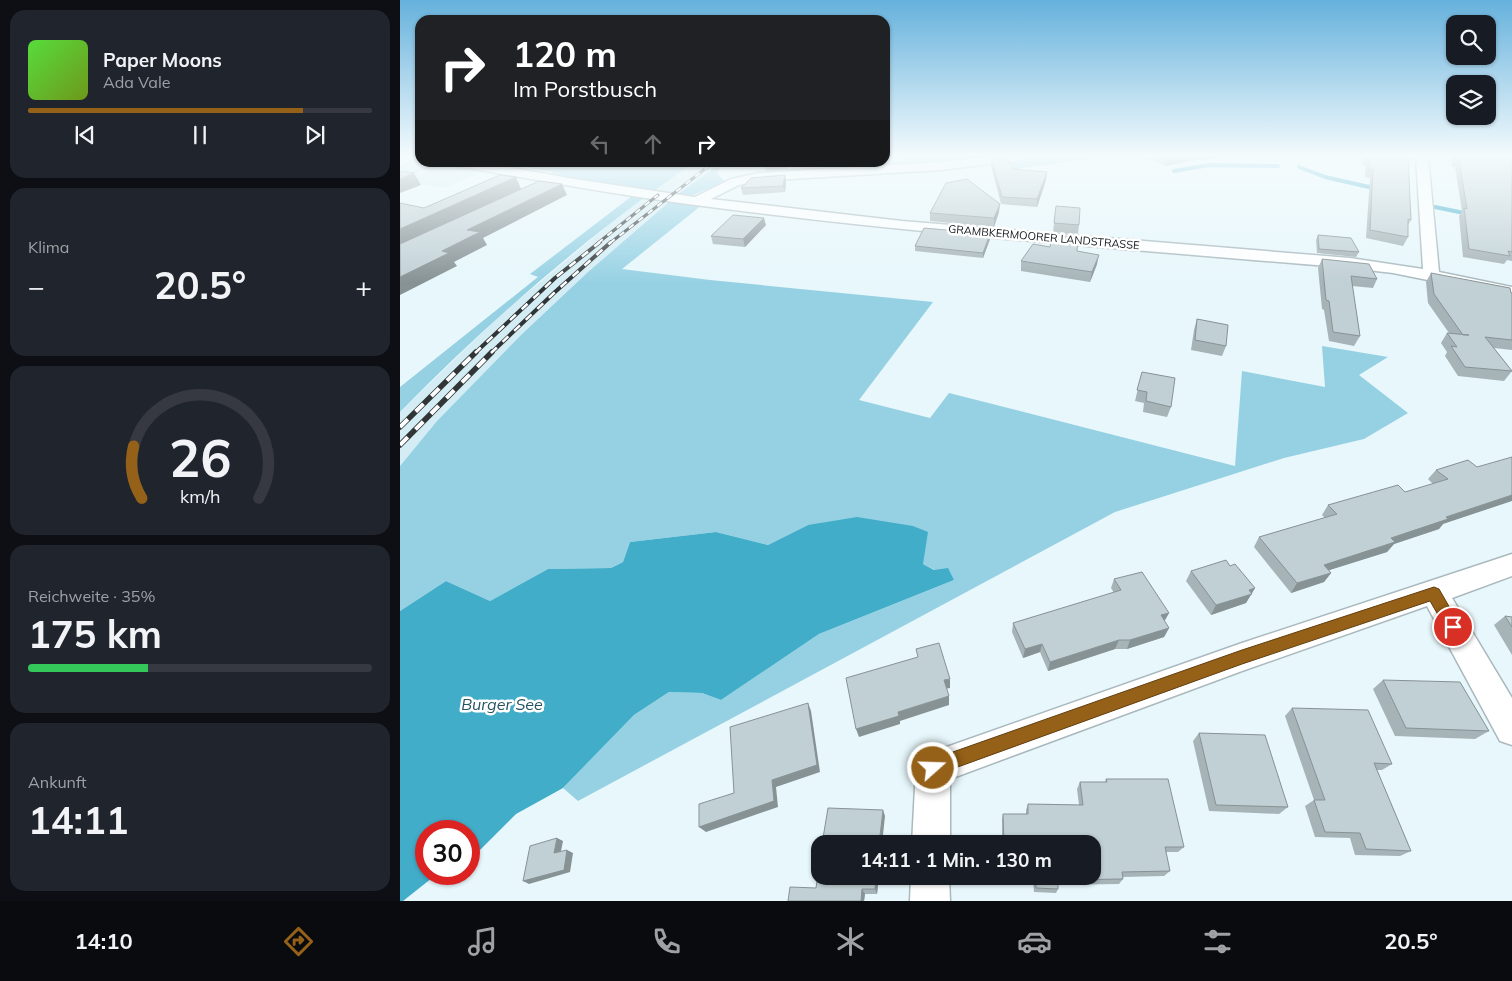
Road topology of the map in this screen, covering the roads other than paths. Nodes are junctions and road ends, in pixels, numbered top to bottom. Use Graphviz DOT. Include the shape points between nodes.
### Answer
graph roads {
  1 [pos="684,199"];
  2 [pos="701,199"];
  3 [pos="1425,199"];
  4 [pos="697,201"];
  5 [pos="1431,275"];
  6 [pos="1512,292"];
  7 [pos="1512,565"];
  8 [pos="1434,593"];
  9 [pos="1512,728"];
  10 [pos="931,835"];
  11 [pos="930,885"];
  12 [pos="930,901"];
  1 -- 4 [label="street, GRAMBKERMOORER LANDSTRASSE"];
  2 -- 4 [label="street"];
  3 -- 5 [label="street"];
  4 -- 5 [label="street, GRAMBKERMOORER LANDSTRASSE" via="890,223 1358,264"];
  5 -- 6 [label="street, GRAMBKERMOORER LANDSTRASSE"];
  7 -- 8 [label="street"];
  8 -- 9 [label="street"];
  8 -- 10 [label="street" via="1242,657 933,768"];
  11 -- 12 [label="street"];
}
